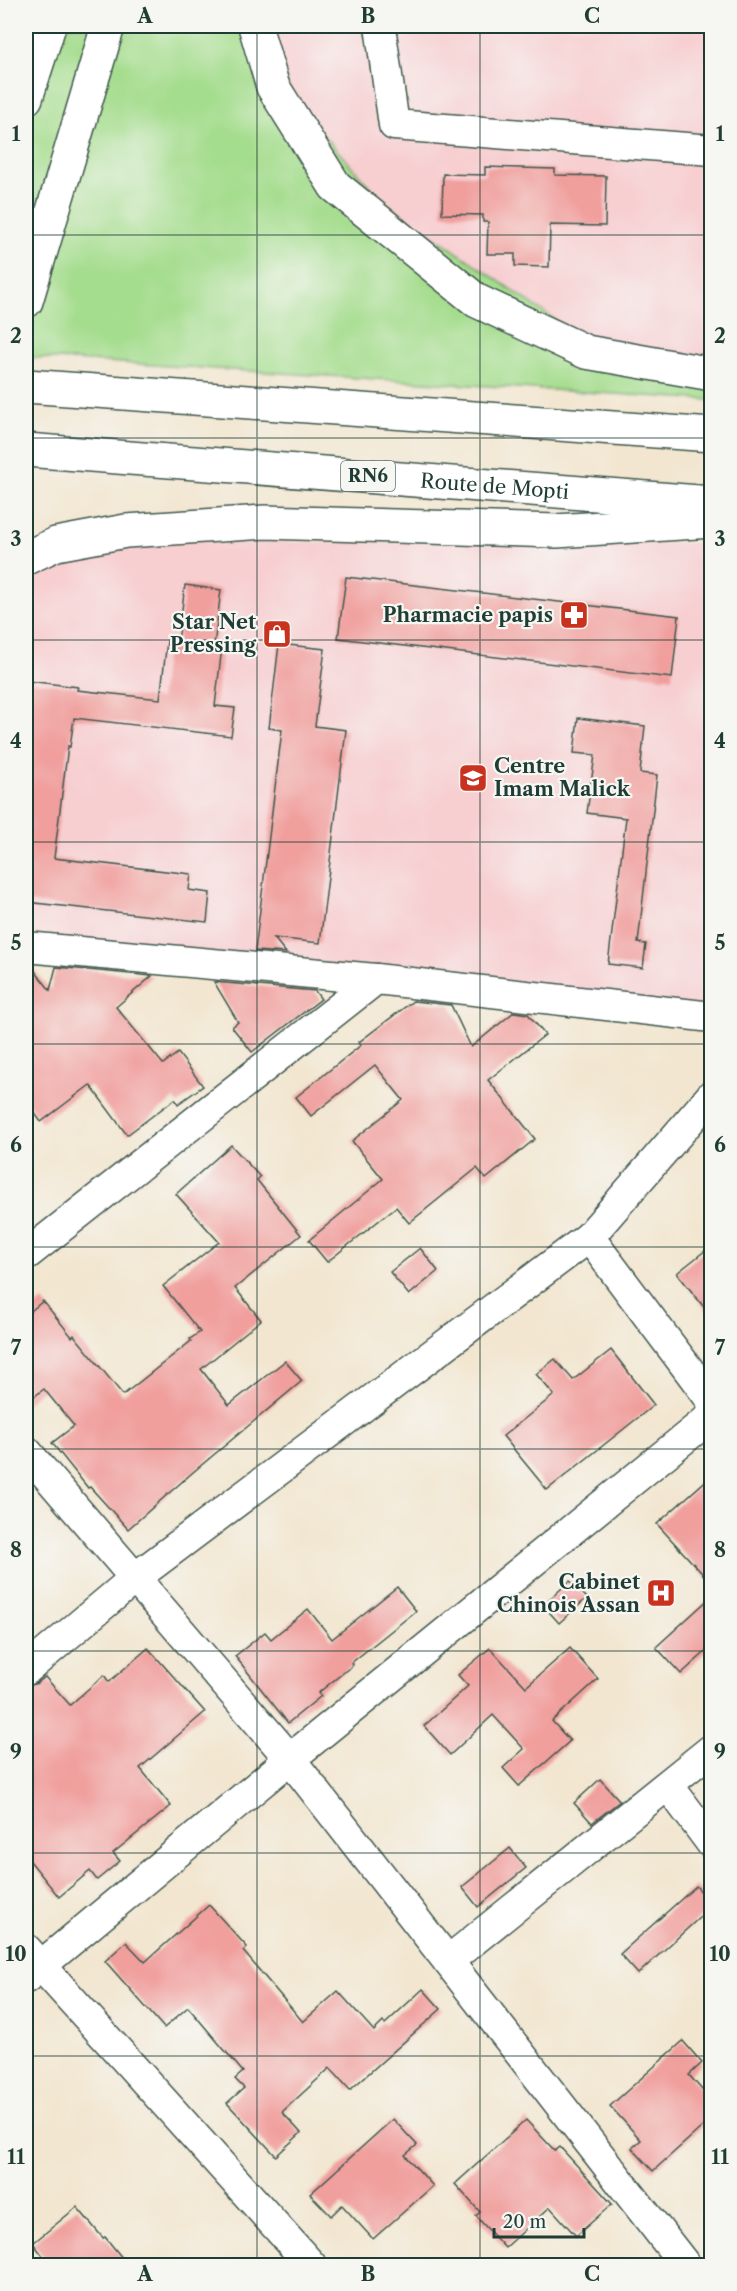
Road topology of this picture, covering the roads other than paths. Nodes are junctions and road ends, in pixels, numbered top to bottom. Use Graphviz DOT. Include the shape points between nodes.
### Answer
graph roads {
  1 [pos="48,26"];
  2 [pos="108,26"];
  3 [pos="255,26"];
  4 [pos="380,26"];
  5 [pos="26,98"];
  6 [pos="711,150"];
  7 [pos="26,301"];
  8 [pos="711,374"];
  9 [pos="26,386"];
  10 [pos="711,435"];
  11 [pos="26,450"];
  12 [pos="711,503"];
  13 [pos="711,521"];
  14 [pos="26,558"];
  15 [pos="26,947"];
  16 [pos="376,979"];
  17 [pos="711,1017"];
  18 [pos="711,1095"];
  19 [pos="590,1237"];
  20 [pos="26,1254"];
  21 [pos="711,1401"];
  22 [pos="711,1416"];
  23 [pos="26,1451"];
  24 [pos="135,1578"];
  25 [pos="26,1671"];
  26 [pos="711,1749"];
  27 [pos="290,1759"];
  28 [pos="668,1785"];
  29 [pos="711,1844"];
  30 [pos="448,1962"];
  31 [pos="30,1964"];
  32 [pos="312,2265"];
  33 [pos="686,2265"];
  1 -- 5 [label="main road"];
  2 -- 7 [label="main road"];
  3 -- 8 [label="main road" via="273,87 335,186 477,301 586,352"];
  4 -- 6 [label="street" via="394,125"];
  9 -- 10 [label="main road"];
  11 -- 12 [label="main road, Route de Mopti / RN6"];
  13 -- 14 [label="main road" via="556,531 265,522 126,531 56,544"];
  15 -- 16 [label="street"];
  16 -- 17 [label="street"];
  16 -- 20 [label="street"];
  18 -- 19 [label="street"];
  19 -- 21 [label="street"];
  19 -- 24 [label="street"];
  22 -- 27 [label="street"];
  23 -- 24 [label="street"];
  24 -- 25 [label="street"];
  24 -- 27 [label="street"];
  26 -- 28 [label="street"];
  27 -- 30 [label="street"];
  27 -- 31 [label="street"];
  28 -- 29 [label="street"];
  28 -- 30 [label="street"];
  30 -- 33 [label="street"];
  31 -- 32 [label="street"];
}
